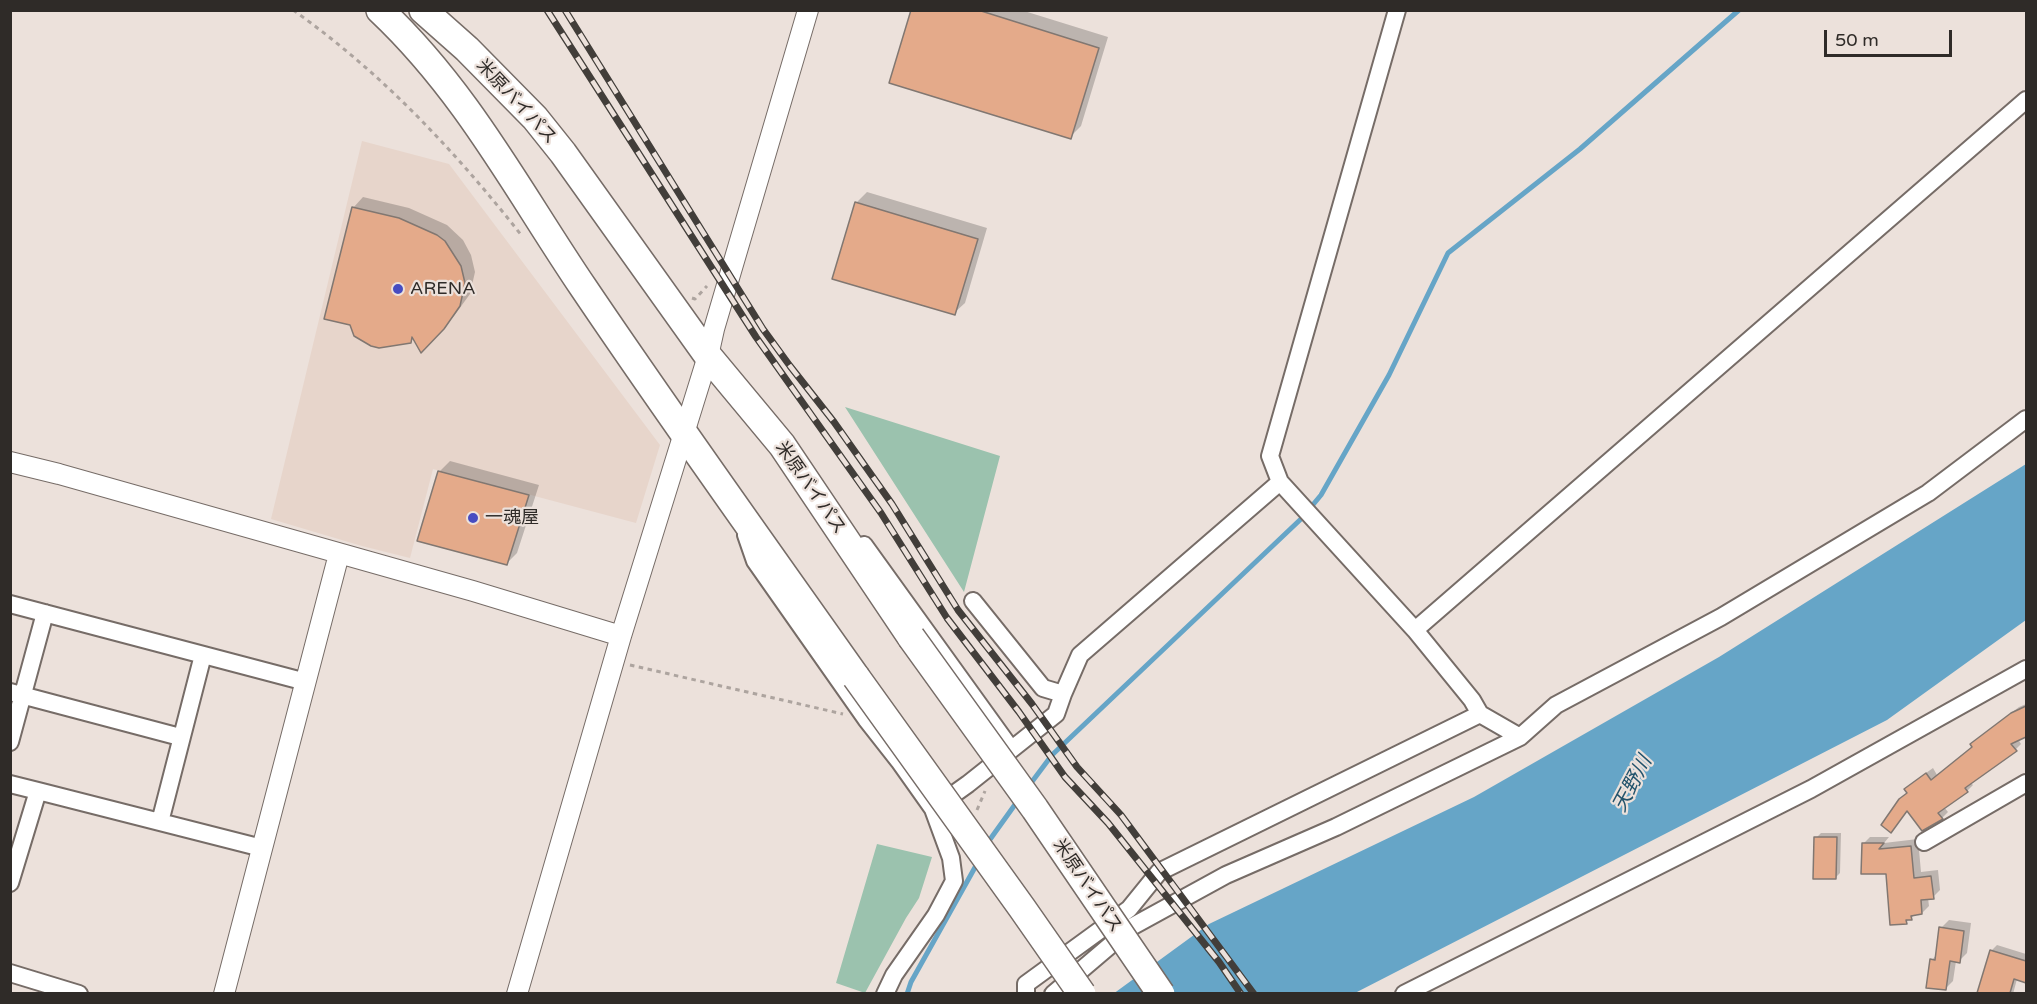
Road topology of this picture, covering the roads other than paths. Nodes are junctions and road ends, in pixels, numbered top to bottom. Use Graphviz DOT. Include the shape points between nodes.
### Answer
graph roads {
  1 [pos="380,10"];
  2 [pos="423,10"];
  3 [pos="808,10"];
  4 [pos="1397,10"];
  5 [pos="2026,100"];
  6 [pos="708,356"];
  7 [pos="2026,419"];
  8 [pos="684,436"];
  9 [pos="782,445"];
  10 [pos="10,462"];
  11 [pos="1280,482"];
  12 [pos="737,508"];
  13 [pos="339,554"];
  14 [pos="973,601"];
  15 [pos="10,604"];
  16 [pos="45,613"];
  17 [pos="1415,630"];
  18 [pos="621,636"];
  19 [pos="203,655"];
  20 [pos="2026,669"];
  21 [pos="306,682"];
  22 [pos="17,693"];
  23 [pos="1063,694"];
  24 [pos="1480,714"];
  25 [pos="1520,736"];
  26 [pos="180,737"];
  27 [pos="10,742"];
  28 [pos="1011,749"];
  29 [pos="2026,783"];
  30 [pos="10,784"];
  31 [pos="38,791"];
  32 [pos="933,809"];
  33 [pos="160,822"];
  34 [pos="1924,842"];
  35 [pos="262,848"];
  36 [pos="11,881"];
  37 [pos="10,973"];
  38 [pos="79,993"];
  39 [pos="224,993"];
  40 [pos="517,993"];
  41 [pos="885,993"];
  42 [pos="1026,993"];
  43 [pos="1053,993"];
  44 [pos="1082,993"];
  45 [pos="1161,993"];
  46 [pos="1404,993"];
  1 -- 8 [label="highway, 米原バイパス" via="420,51 482,129"];
  2 -- 6 [label="highway, 米原バイパス" via="535,118"];
  3 -- 6 [label="street"];
  4 -- 11 [label="street" via="1270,456"];
  5 -- 17 [label="street"];
  6 -- 8 [label="street"];
  6 -- 9 [label="highway, 米原バイパス"];
  7 -- 25 [label="street" via="1928,493 1721,617 1556,705"];
  8 -- 12 [label="highway, 米原バイパス"];
  8 -- 18 [label="street"];
  9 -- 28 [label="street" via="824,488"];
  9 -- 45 [label="highway, 米原バイパス, bridge" via="911,637"];
  10 -- 13 [label="street"];
  11 -- 17 [label="street"];
  11 -- 23 [label="street" via="1080,654"];
  12 -- 32 [label="street" via="755,561"];
  12 -- 44 [label="highway, 米原バイパス, bridge"];
  13 -- 18 [label="street"];
  13 -- 21 [label="street"];
  14 -- 23 [label="street" via="1043,688"];
  15 -- 16 [label="street"];
  16 -- 19 [label="street"];
  16 -- 22 [label="street"];
  17 -- 24 [label="street"];
  18 -- 40 [label="street"];
  19 -- 21 [label="street"];
  19 -- 26 [label="street"];
  20 -- 46 [label="street" via="1811,789"];
  21 -- 35 [label="street"];
  22 -- 26 [label="street"];
  22 -- 27 [label="street"];
  23 -- 28 [label="street" via="1056,714"];
  24 -- 25 [label="street"];
  24 -- 42 [label="street" via="1159,872 1129,909 1026,984"];
  25 -- 43 [label="street" via="1336,827 1226,875 1143,920"];
  26 -- 33 [label="street"];
  28 -- 32 [label="street"];
  29 -- 34 [label="street"];
  30 -- 31 [label="street"];
  31 -- 33 [label="street"];
  31 -- 36 [label="street"];
  32 -- 41 [label="street" via="951,858 954,881"];
  33 -- 35 [label="street"];
  35 -- 39 [label="street"];
  37 -- 38 [label="street"];
}
